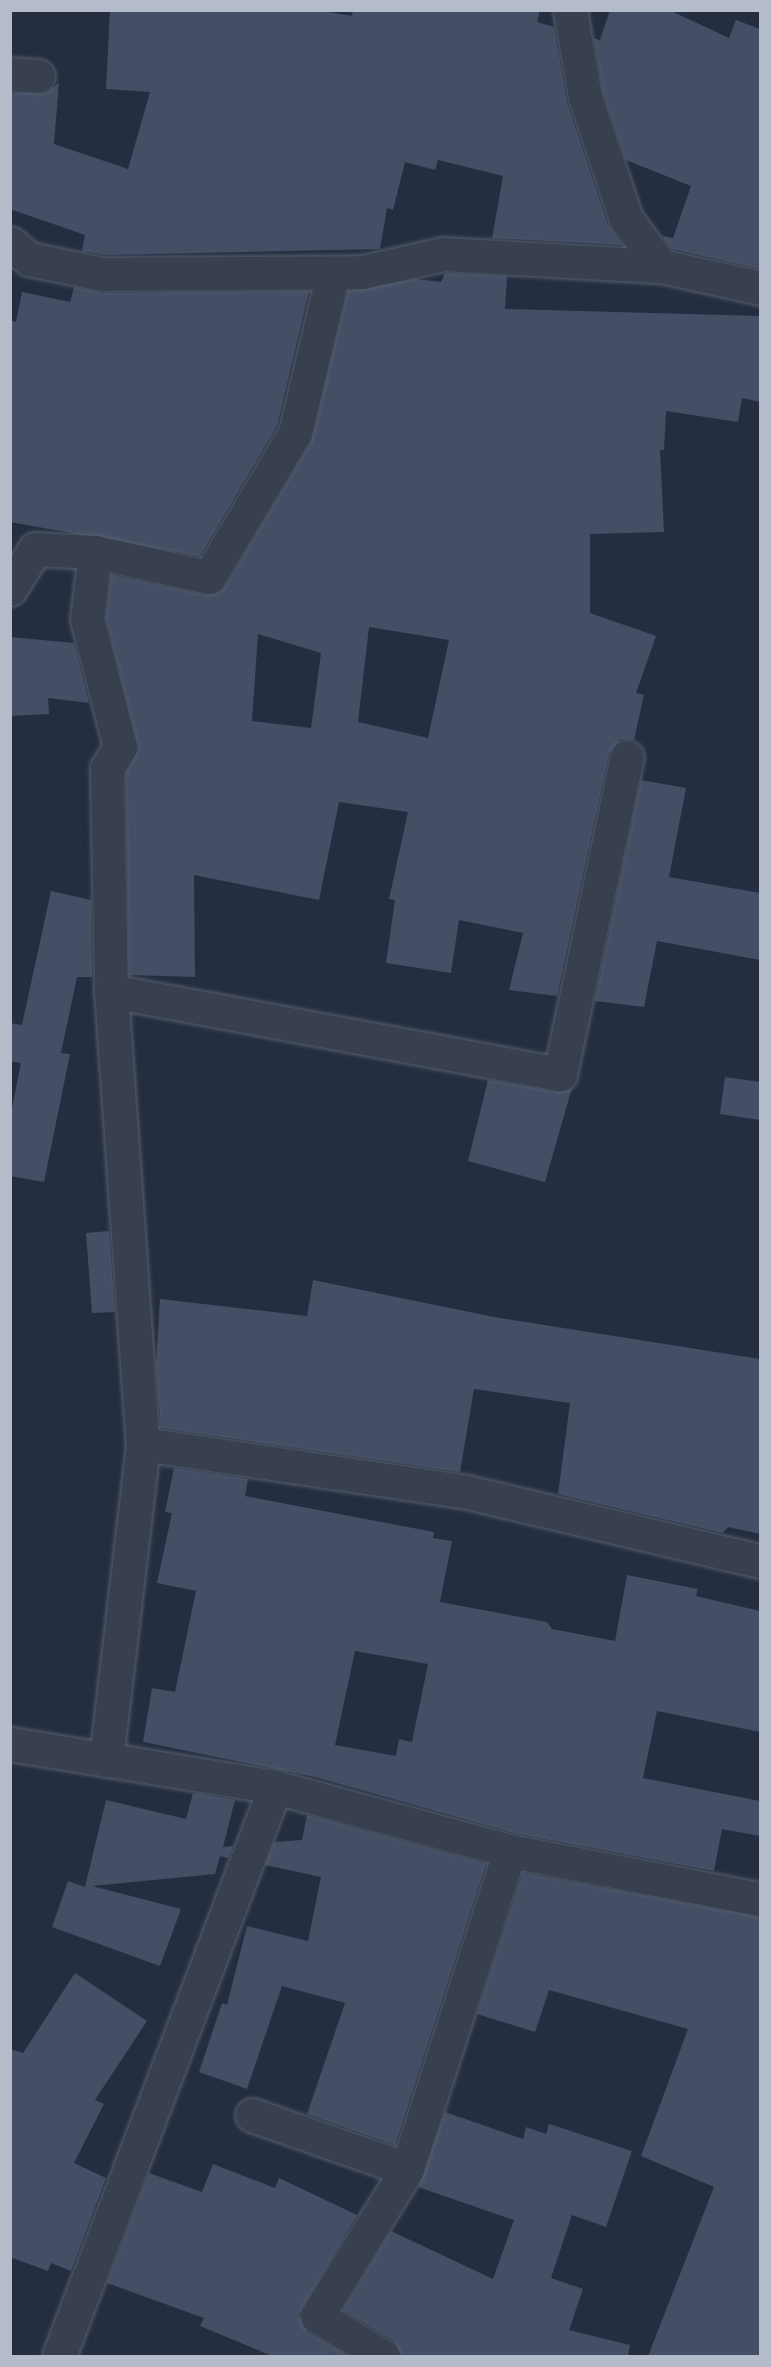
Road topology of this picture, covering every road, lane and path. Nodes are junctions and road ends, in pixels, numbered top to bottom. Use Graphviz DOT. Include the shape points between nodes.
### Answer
graph roads {
  1 [pos="580,17"];
  2 [pos="10,243"];
  3 [pos="661,266"];
  4 [pos="333,273"];
  5 [pos="760,288"];
  6 [pos="95,552"];
  7 [pos="10,589"];
  8 [pos="627,757"];
  9 [pos="111,991"];
  10 [pos="143,1444"];
  11 [pos="760,1562"];
  12 [pos="10,1744"];
  13 [pos="106,1760"];
  14 [pos="275,1787"];
  15 [pos="510,1851"];
  16 [pos="760,1899"];
  17 [pos="252,2115"];
  18 [pos="407,2169"];
  19 [pos="59,2356"];
  20 [pos="383,2356"];
  1 -- 3 [label="street" via="602,160 626,219"];
  2 -- 4 [label="street" via="29,259 103,274"];
  3 -- 4 [label="street" via="443,254 362,272"];
  3 -- 5 [label="street"];
  4 -- 6 [label="street" via="295,433 209,577"];
  6 -- 7 [label="street" via="35,549"];
  6 -- 9 [label="street" via="87,619 120,747 107,768"];
  8 -- 9 [label="street" via="560,1074"];
  9 -- 10 [label="street"];
  10 -- 11 [label="street" via="467,1492"];
  10 -- 13 [label="street"];
  12 -- 13 [label="street"];
  13 -- 14 [label="street"];
  14 -- 15 [label="street"];
  14 -- 19 [label="street"];
  15 -- 16 [label="street"];
  15 -- 18 [label="street"];
  17 -- 18 [label="street"];
  18 -- 20 [label="street" via="317,2316"];
}
